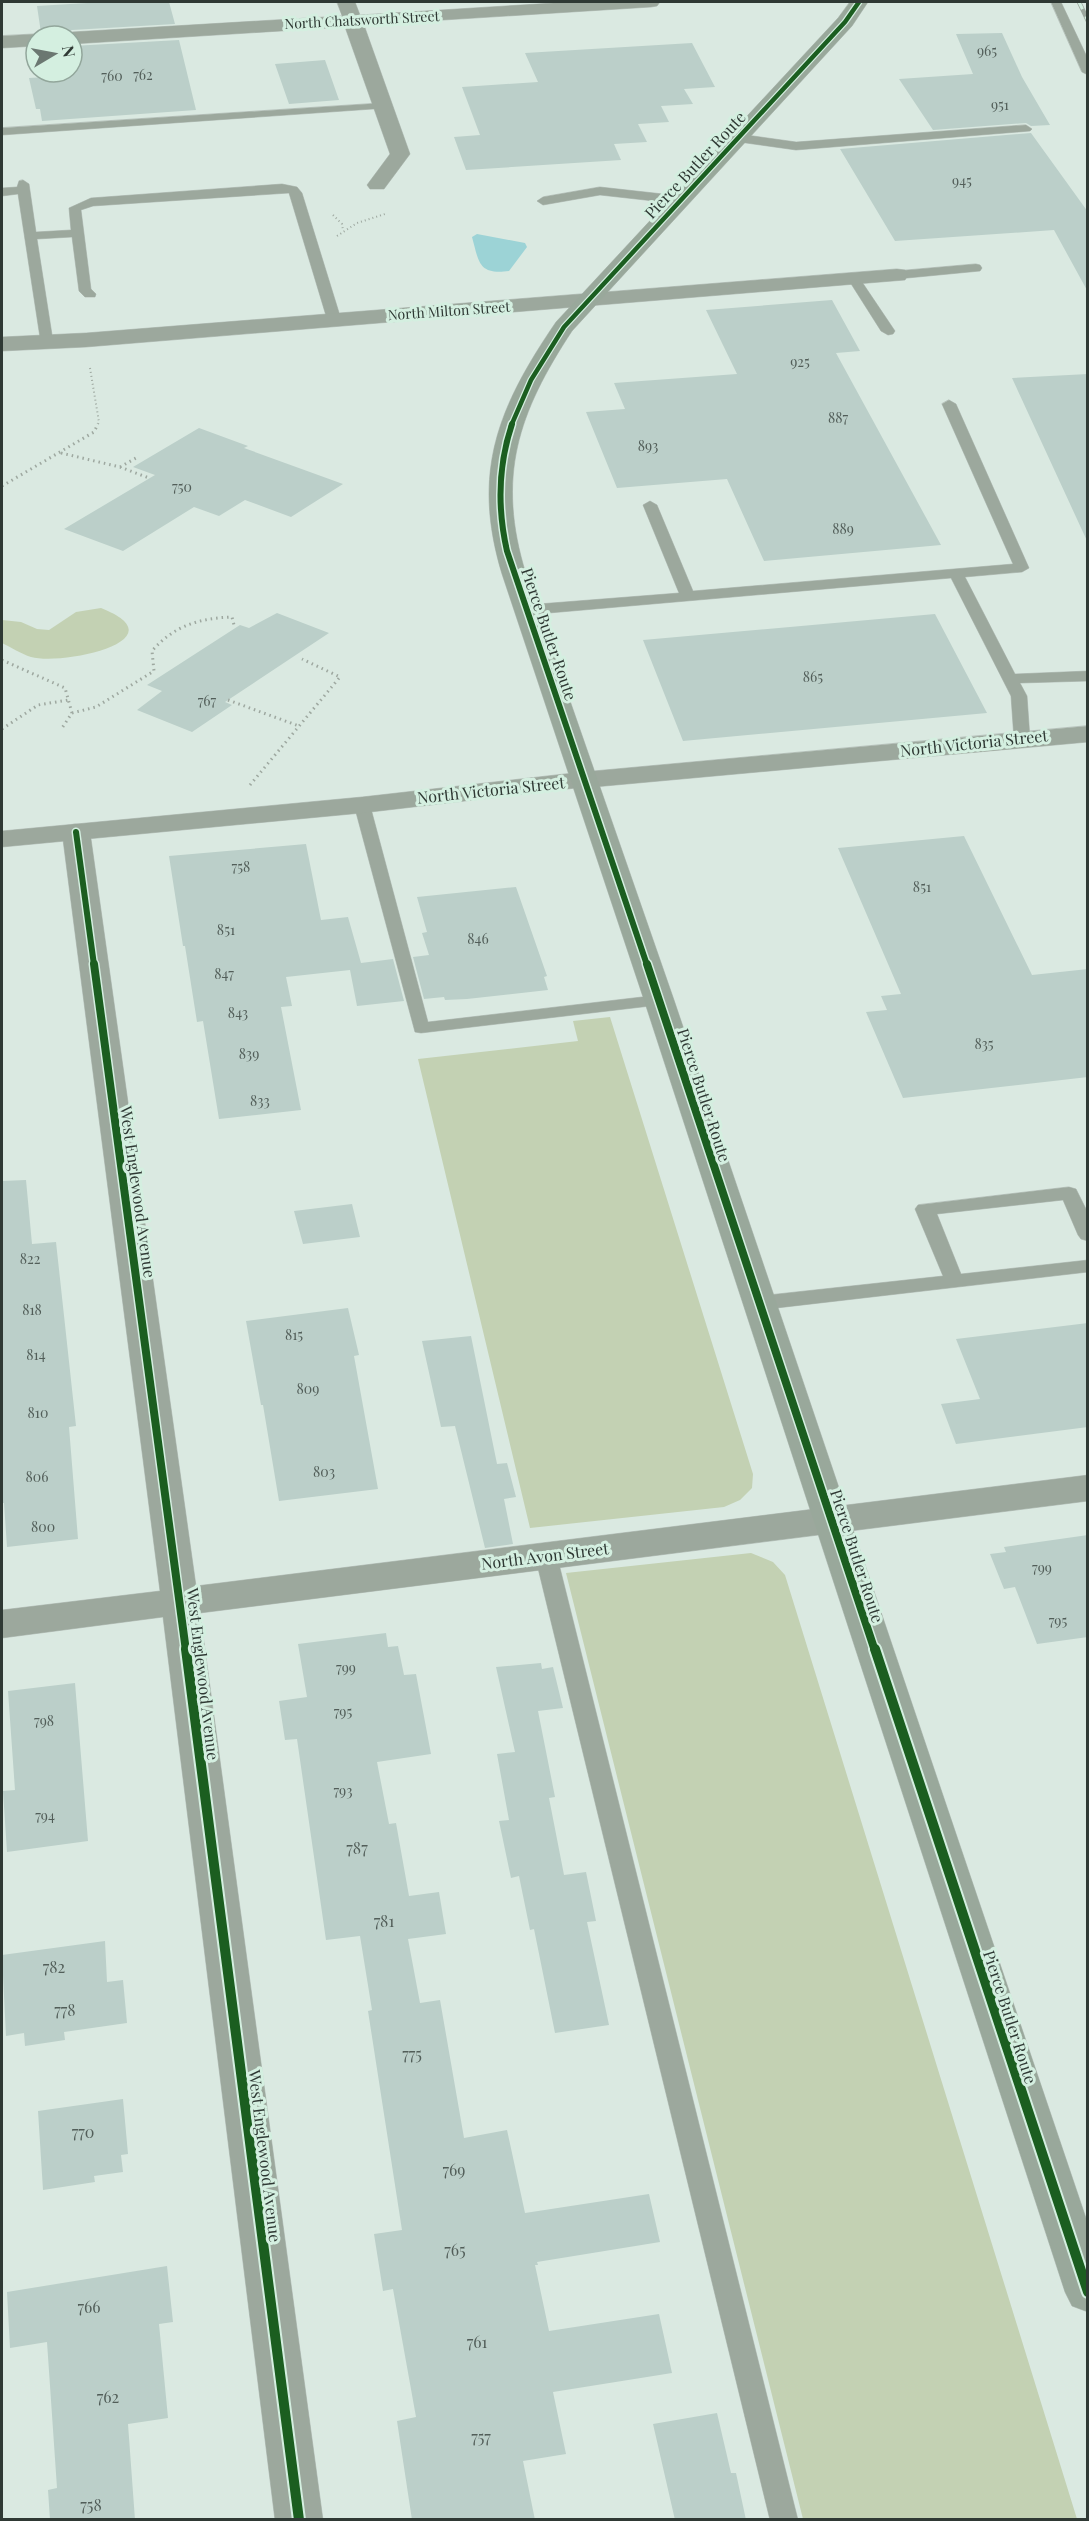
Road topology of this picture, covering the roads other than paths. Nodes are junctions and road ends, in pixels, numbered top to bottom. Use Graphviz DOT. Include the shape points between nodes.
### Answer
graph roads {
  1 [pos="346,2"];
  2 [pos="651,2"];
  3 [pos="859,2"];
  4 [pos="1056,2"];
  5 [pos="522,6"];
  6 [pos="352,21"];
  7 [pos="84,37"];
  8 [pos="24,41"];
  9 [pos="2,42"];
  10 [pos="1088,72"];
  11 [pos="383,106"];
  12 [pos="1026,129"];
  13 [pos="2,132"];
  14 [pos="739,138"];
  15 [pos="377,185"];
  16 [pos="2,192"];
  17 [pos="681,200"];
  18 [pos="543,201"];
  19 [pos="78,232"];
  20 [pos="31,236"];
  21 [pos="976,268"];
  22 [pos="897,275"];
  23 [pos="854,279"];
  24 [pos="90,294"];
  25 [pos="586,301"];
  26 [pos="334,320"];
  27 [pos="888,331"];
  28 [pos="46,341"];
  29 [pos="2,344"];
  30 [pos="949,404"];
  31 [pos="650,505"];
  32 [pos="956,574"];
  33 [pos="688,596"];
  34 [pos="526,610"];
  35 [pos="1088,676"];
  36 [pos="1011,679"];
  37 [pos="1088,734"];
  38 [pos="1022,739"];
  39 [pos="583,780"];
  40 [pos="362,805"];
  41 [pos="76,832"];
  42 [pos="2,839"];
  43 [pos="659,1000"];
  44 [pos="1088,1235"];
  45 [pos="1088,1266"];
  46 [pos="955,1282"];
  47 [pos="759,1303"];
  48 [pos="1088,1488"];
  49 [pos="831,1521"];
  50 [pos="546,1556"];
  51 [pos="180,1602"];
  52 [pos="2,1624"];
  53 [pos="1088,2292"];
  54 [pos="299,2520"];
  55 [pos="784,2520"];
  1 -- 6 [label="street"];
  2 -- 5 [label="street, North Chatsworth Street"];
  3 -- 14 [label="main road, Pierce Butler Route"];
  4 -- 10 [label="lane"];
  5 -- 6 [label="street, North Chatsworth Street"];
  6 -- 7 [label="street, North Chatsworth Street"];
  6 -- 11 [label="street"];
  8 -- 9 [label="street"];
  11 -- 13 [label="lane"];
  11 -- 15 [label="street" via="400,154"];
  12 -- 14 [label="lane" via="796,146"];
  14 -- 17 [label="main road, Pierce Butler Route"];
  16 -- 20 [label="lane" via="24,187"];
  17 -- 18 [label="lane" via="600,191"];
  17 -- 25 [label="main road, Pierce Butler Route"];
  19 -- 20 [label="lane"];
  19 -- 24 [label="lane" via="86,291"];
  19 -- 26 [label="lane" via="75,207 81,204 293,190"];
  20 -- 28 [label="lane"];
  21 -- 22 [label="lane"];
  22 -- 23 [label="street, North Milton Street"];
  23 -- 25 [label="street, North Milton Street"];
  23 -- 27 [label="lane"];
  25 -- 26 [label="street, North Milton Street"];
  25 -- 34 [label="main road, Pierce Butler Route" via="545,355 530,384 515,416 500,477 504,543"];
  26 -- 28 [label="street, North Milton Street"];
  28 -- 29 [label="street, North Milton Street"];
  30 -- 32 [label="lane" via="1022,568"];
  31 -- 33 [label="lane"];
  32 -- 33 [label="lane"];
  32 -- 36 [label="lane"];
  33 -- 34 [label="lane"];
  34 -- 39 [label="main road, Pierce Butler Route"];
  35 -- 36 [label="lane"];
  36 -- 38 [label="lane" via="1019,696"];
  37 -- 38 [label="street, North Victoria Street"];
  38 -- 39 [label="street, North Victoria Street"];
  39 -- 40 [label="street, North Victoria Street"];
  39 -- 43 [label="main road, Pierce Butler Route"];
  40 -- 41 [label="street, North Victoria Street"];
  40 -- 43 [label="lane" via="421,1028"];
  41 -- 42 [label="street, North Victoria Street"];
  41 -- 51 [label="street, West Englewood Avenue"];
  43 -- 47 [label="main road, Pierce Butler Route"];
  44 -- 46 [label="lane" via="1069,1193 925,1209"];
  45 -- 46 [label="lane"];
  46 -- 47 [label="lane"];
  47 -- 49 [label="main road, Pierce Butler Route"];
  48 -- 49 [label="street, North Avon Street"];
  49 -- 50 [label="street, North Avon Street"];
  49 -- 53 [label="main road, Pierce Butler Route"];
  50 -- 51 [label="street, North Avon Street"];
  50 -- 55 [label="lane"];
  51 -- 52 [label="street, North Avon Street"];
  51 -- 54 [label="street, West Englewood Avenue"];
}
